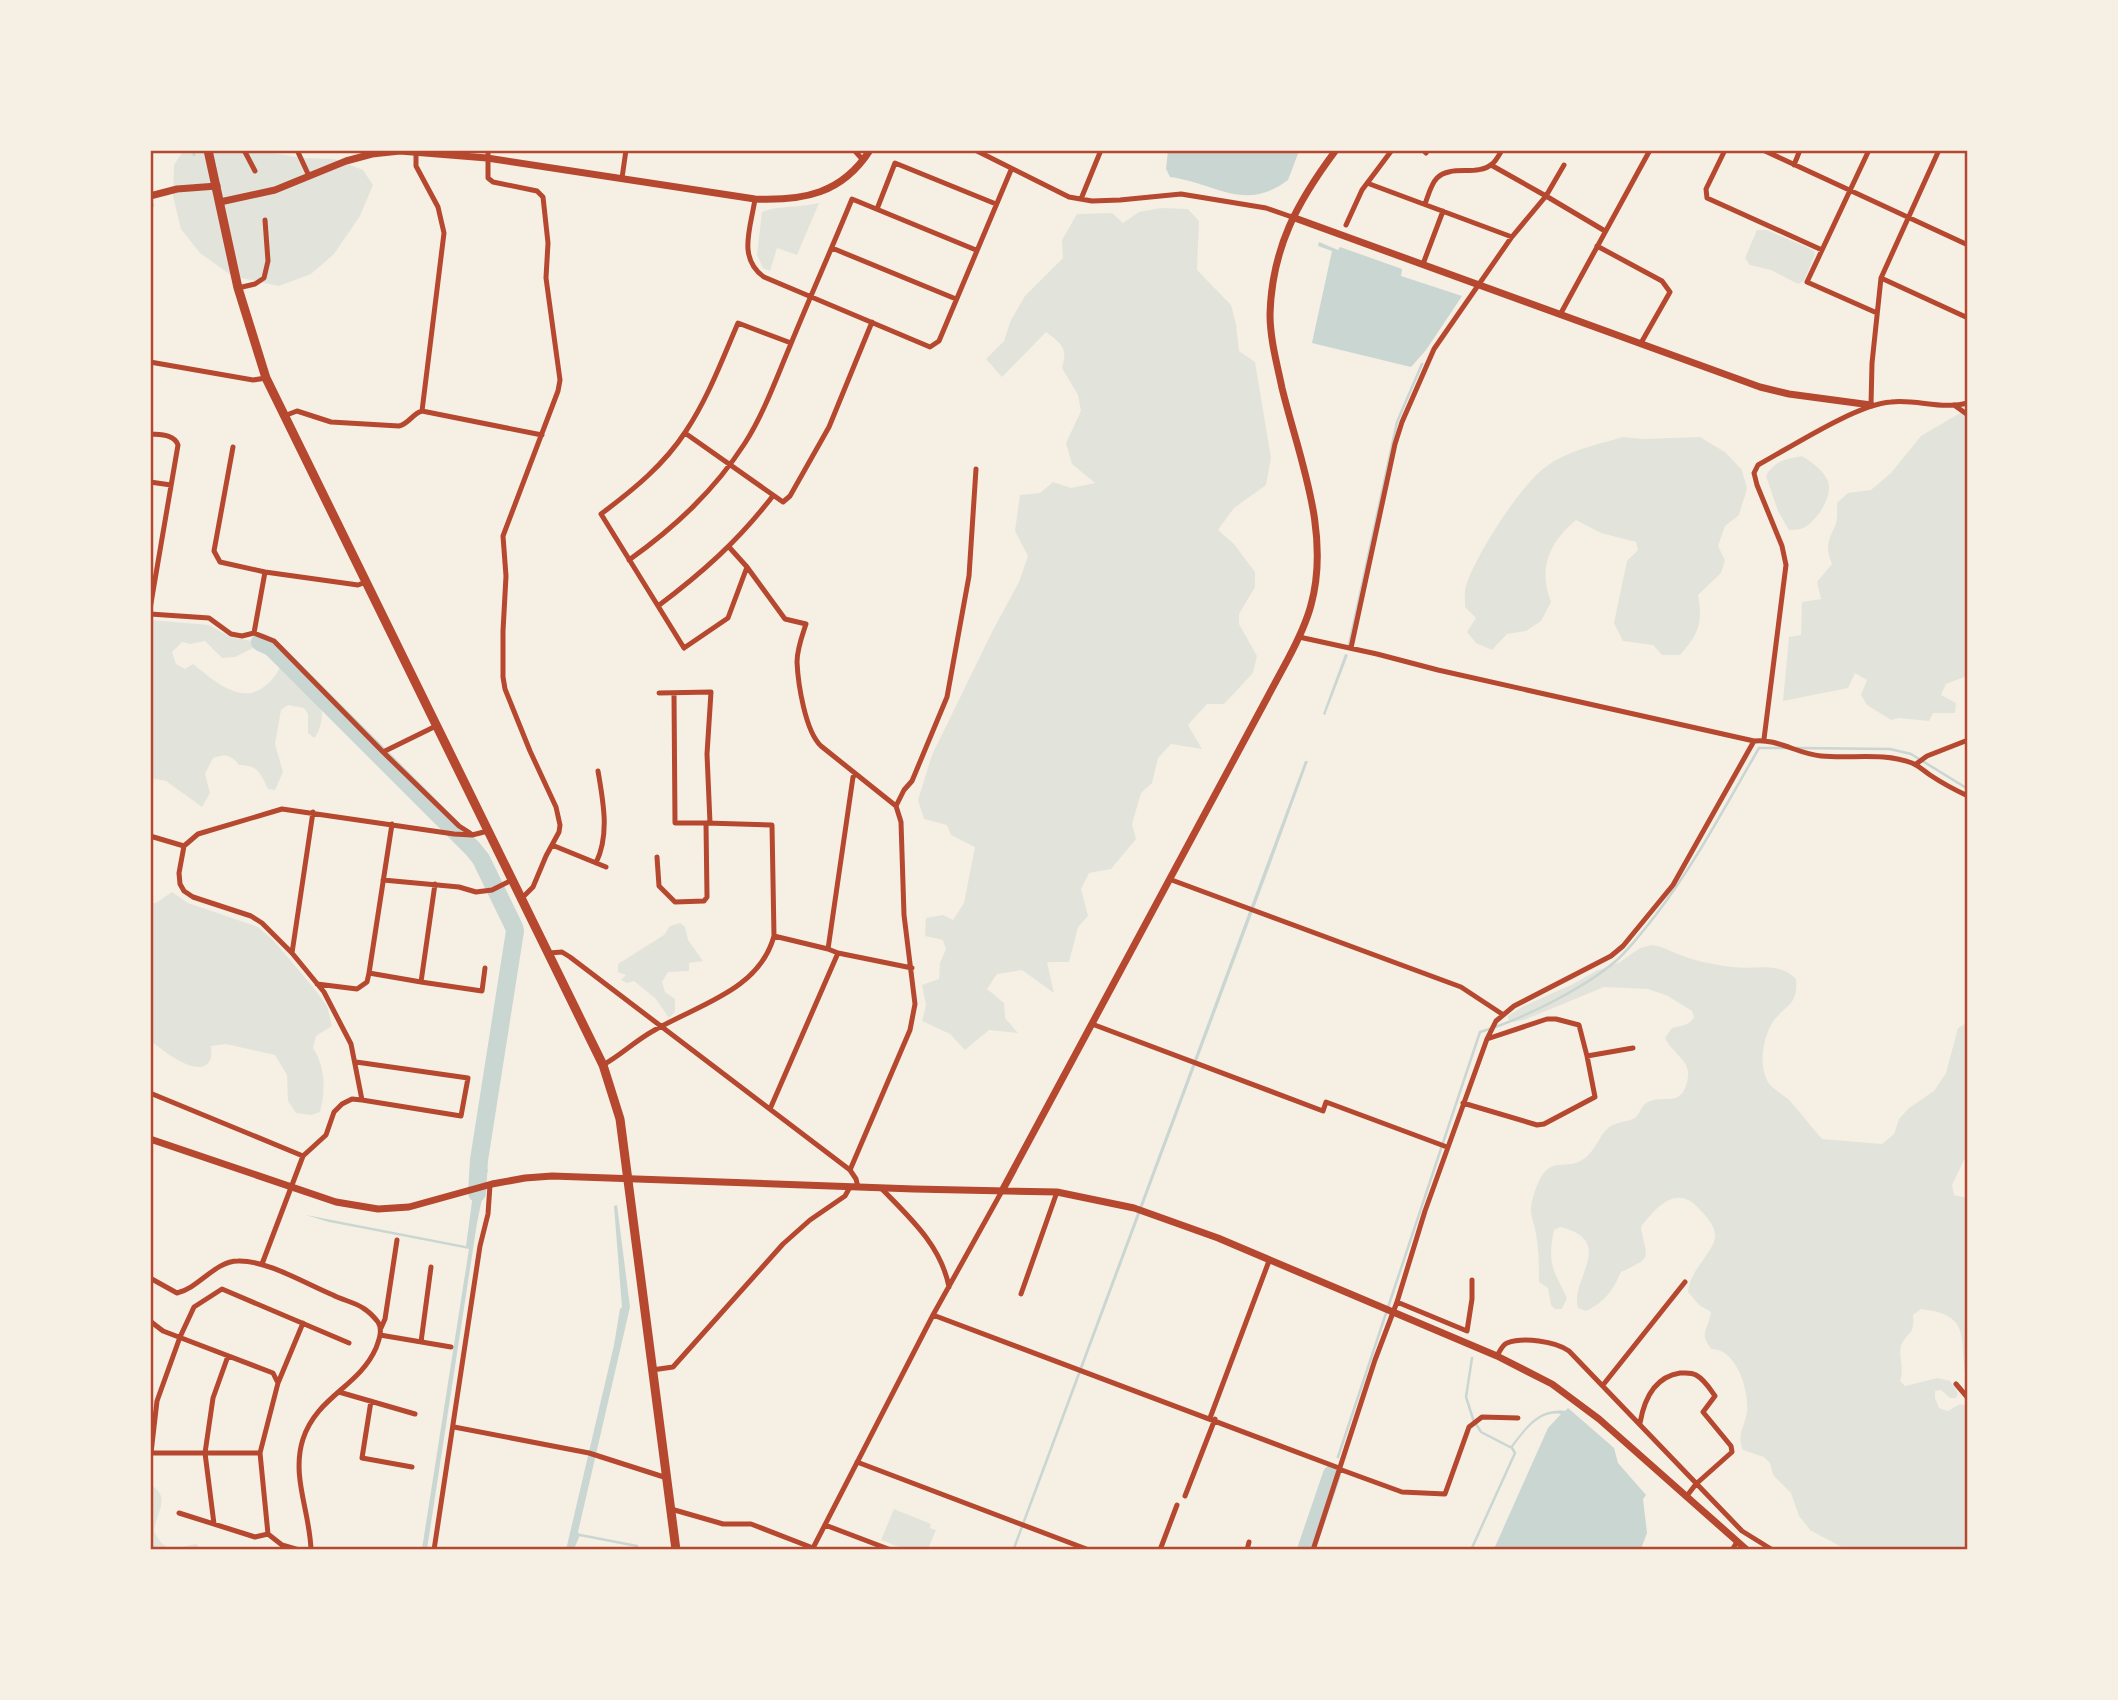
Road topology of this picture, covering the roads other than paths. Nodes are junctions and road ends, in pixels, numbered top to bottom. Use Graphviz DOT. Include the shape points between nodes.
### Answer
graph roads {
  1 [pos="208,150"];
  2 [pos="244,150"];
  3 [pos="297,150"];
  4 [pos="626,150"];
  5 [pos="854,150"];
  6 [pos="870,150"];
  7 [pos="975,150"];
  8 [pos="1101,150"];
  9 [pos="1336,150"];
  10 [pos="1392,150"];
  11 [pos="1502,150"];
  12 [pos="1650,150"];
  13 [pos="1725,150"];
  14 [pos="1763,150"];
  15 [pos="1800,150"];
  16 [pos="1869,150"];
  17 [pos="1939,150"];
  18 [pos="416,152"];
  19 [pos="488,154"];
  20 [pos="863,160"];
  21 [pos="1491,165"];
  22 [pos="1564,165"];
  23 [pos="1794,165"];
  24 [pos="1011,170"];
  25 [pos="255,171"];
  26 [pos="309,176"];
  27 [pos="622,178"];
  28 [pos="1367,183"];
  29 [pos="217,186"];
  30 [pos="1850,192"];
  31 [pos="150,196"];
  32 [pos="1546,196"];
  33 [pos="755,199"];
  34 [pos="1081,200"];
  35 [pos="220,202"];
  36 [pos="996,204"];
  37 [pos="1425,204"];
  38 [pos="877,209"];
  39 [pos="1443,211"];
  40 [pos="1292,216"];
  41 [pos="1909,219"];
  42 [pos="265,220"];
  43 [pos="1346,225"];
  44 [pos="1605,231"];
  45 [pos="1512,237"];
  46 [pos="1967,243"];
  47 [pos="1597,246"];
  48 [pos="832,248"];
  49 [pos="976,250"];
  50 [pos="1822,250"];
  51 [pos="1423,264"];
  52 [pos="1881,278"];
  53 [pos="1478,283"];
  54 [pos="238,288"];
  55 [pos="811,297"];
  56 [pos="956,299"];
  57 [pos="1560,313"];
  58 [pos="1877,313"];
  59 [pos="1968,318"];
  60 [pos="872,322"];
  61 [pos="791,343"];
  62 [pos="1641,343"];
  63 [pos="150,362"];
  64 [pos="266,378"];
  65 [pos="1968,403"];
  66 [pos="1871,405"];
  67 [pos="1954,405"];
  68 [pos="422,411"];
  69 [pos="1968,415"];
  70 [pos="284,416"];
  71 [pos="150,433"];
  72 [pos="685,433"];
  73 [pos="542,435"];
  74 [pos="233,447"];
  75 [pos="729,465"];
  76 [pos="976,469"];
  77 [pos="150,482"];
  78 [pos="171,485"];
  79 [pos="772,497"];
  80 [pos="729,547"];
  81 [pos="629,560"];
  82 [pos="154,567"];
  83 [pos="747,568"];
  84 [pos="265,572"];
  85 [pos="366,582"];
  86 [pos="658,606"];
  87 [pos="150,611"];
  88 [pos="254,632"];
  89 [pos="1299,637"];
  90 [pos="1349,648"];
  91 [pos="659,693"];
  92 [pos="674,693"];
  93 [pos="436,726"];
  94 [pos="1764,740"];
  95 [pos="1968,740"];
  96 [pos="1754,741"];
  97 [pos="383,752"];
  98 [pos="1916,764"];
  99 [pos="598,771"];
  100 [pos="856,774"];
  101 [pos="1968,796"];
  102 [pos="896,806"];
  103 [pos="313,812"];
  104 [pos="708,823"];
  105 [pos="392,824"];
  106 [pos="488,831"];
  107 [pos="469,835"];
  108 [pos="150,836"];
  109 [pos="552,845"];
  110 [pos="184,846"];
  111 [pos="657,857"];
  112 [pos="596,863"];
  113 [pos="606,867"];
  114 [pos="1169,879"];
  115 [pos="383,880"];
  116 [pos="512,880"];
  117 [pos="435,884"];
  118 [pos="521,899"];
  119 [pos="774,936"];
  120 [pos="828,949"];
  121 [pos="292,953"];
  122 [pos="548,953"];
  123 [pos="838,953"];
  124 [pos="485,968"];
  125 [pos="912,968"];
  126 [pos="369,973"];
  127 [pos="421,982"];
  128 [pos="317,984"];
  129 [pos="1502,1014"];
  130 [pos="1092,1024"];
  131 [pos="662,1027"];
  132 [pos="1488,1036"];
  133 [pos="1633,1048"];
  134 [pos="1587,1056"];
  135 [pos="356,1062"];
  136 [pos="603,1065"];
  137 [pos="150,1093"];
  138 [pos="362,1100"];
  139 [pos="1463,1103"];
  140 [pos="770,1109"];
  141 [pos="150,1139"];
  142 [pos="1447,1147"];
  143 [pos="303,1156"];
  144 [pos="850,1170"];
  145 [pos="628,1179"];
  146 [pos="490,1185"];
  147 [pos="292,1187"];
  148 [pos="854,1187"];
  149 [pos="881,1188"];
  150 [pos="1002,1191"];
  151 [pos="1058,1192"];
  152 [pos="397,1240"];
  153 [pos="1269,1261"];
  154 [pos="262,1264"];
  155 [pos="430,1267"];
  156 [pos="150,1279"];
  157 [pos="1472,1280"];
  158 [pos="1685,1282"];
  159 [pos="949,1287"];
  160 [pos="1021,1294"];
  161 [pos="1397,1301"];
  162 [pos="1389,1311"];
  163 [pos="933,1315"];
  164 [pos="150,1321"];
  165 [pos="303,1323"];
  166 [pos="380,1331"];
  167 [pos="180,1337"];
  168 [pos="421,1342"];
  169 [pos="349,1343"];
  170 [pos="451,1347"];
  171 [pos="228,1356"];
  172 [pos="1497,1356"];
  173 [pos="652,1370"];
  174 [pos="278,1383"];
  175 [pos="1956,1384"];
  176 [pos="1602,1385"];
  177 [pos="339,1392"];
  178 [pos="1968,1398"];
  179 [pos="371,1401"];
  180 [pos="415,1414"];
  181 [pos="1518,1418"];
  182 [pos="1212,1419"];
  183 [pos="1640,1423"];
  184 [pos="454,1427"];
  185 [pos="151,1453"];
  186 [pos="205,1453"];
  187 [pos="260,1453"];
  188 [pos="857,1462"];
  189 [pos="412,1467"];
  190 [pos="1339,1468"];
  191 [pos="667,1478"];
  192 [pos="1696,1483"];
  193 [pos="1185,1496"];
  194 [pos="1686,1497"];
  195 [pos="1177,1505"];
  196 [pos="671,1509"];
  197 [pos="179,1514"];
  198 [pos="214,1524"];
  199 [pos="825,1525"];
  200 [pos="268,1534"];
  201 [pos="1250,1542"];
  202 [pos="1737,1542"];
  203 [pos="299,1549"];
  204 [pos="311,1549"];
  205 [pos="434,1549"];
  206 [pos="676,1549"];
  207 [pos="813,1549"];
  208 [pos="891,1549"];
  209 [pos="1089,1549"];
  210 [pos="1160,1549"];
  211 [pos="1247,1549"];
  212 [pos="1313,1549"];
  213 [pos="1732,1549"];
  214 [pos="1747,1549"];
  215 [pos="1772,1549"];
  1 -- 29 [label="main road"];
  2 -- 25 [label="street"];
  3 -- 26 [label="street"];
  4 -- 27 [label="street"];
  5 -- 20 [label="street"];
  6 -- 20 [label="street"];
  7 -- 24 [label="street"];
  8 -- 34 [label="street"];
  9 -- 40 [label="street"];
  10 -- 28 [label="street"];
  11 -- 21 [label="street"];
  12 -- 44 [label="street"];
  13 -- 50 [label="street" via="1706,188 1707,198"];
  14 -- 23 [label="street"];
  15 -- 23 [label="street"];
  16 -- 30 [label="street"];
  17 -- 41 [label="street"];
  18 -- 19 [label="street"];
  18 -- 26 [label="street" via="372,154"];
  18 -- 68 [label="street" via="416,166 438,207 444,233"];
  19 -- 27 [label="street"];
  19 -- 73 [label="street" via="486,174 493,182 537,191 543,197 546,278 560,380"];
  20 -- 33 [label="street" via="824,191 804,198"];
  21 -- 32 [label="street"];
  21 -- 37 [label="street" via="1442,174"];
  22 -- 32 [label="street"];
  23 -- 30 [label="street"];
  24 -- 34 [label="street"];
  24 -- 36 [label="street"];
  26 -- 35 [label="street" via="275,190"];
  27 -- 33 [label="street"];
  28 -- 37 [label="street"];
  28 -- 43 [label="street"];
  29 -- 31 [label="street"];
  29 -- 35 [label="main road"];
  30 -- 41 [label="street"];
  30 -- 50 [label="street"];
  32 -- 44 [label="street"];
  32 -- 45 [label="street"];
  33 -- 55 [label="street" via="750,262 764,277"];
  34 -- 40 [label="street" via="1181,194"];
  35 -- 54 [label="main road"];
  36 -- 38 [label="street" via="895,163"];
  36 -- 49 [label="street"];
  37 -- 39 [label="street"];
  38 -- 48 [label="street" via="852,199"];
  38 -- 49 [label="street"];
  39 -- 45 [label="street"];
  39 -- 51 [label="street"];
  40 -- 51 [label="street"];
  40 -- 89 [label="street" via="1279,251 1270,316 1274,352 1316,529 1315,584"];
  41 -- 46 [label="street"];
  41 -- 52 [label="street"];
  42 -- 54 [label="street" via="268,261 264,278"];
  44 -- 47 [label="street"];
  45 -- 53 [label="street"];
  47 -- 57 [label="street"];
  47 -- 62 [label="street" via="1662,281 1670,292"];
  48 -- 55 [label="street"];
  48 -- 56 [label="street"];
  49 -- 56 [label="street"];
  50 -- 58 [label="street" via="1807,282"];
  51 -- 53 [label="street"];
  52 -- 58 [label="street"];
  52 -- 59 [label="street"];
  53 -- 57 [label="street"];
  53 -- 90 [label="street" via="1434,349 1402,422"];
  54 -- 64 [label="main road"];
  55 -- 60 [label="street"];
  55 -- 61 [label="street"];
  56 -- 60 [label="street" via="939,341 930,347"];
  57 -- 62 [label="street"];
  58 -- 66 [label="street"];
  60 -- 79 [label="street" via="815,456 790,496 783,502"];
  61 -- 72 [label="street" via="738,323"];
  61 -- 75 [label="street" via="757,421"];
  62 -- 66 [label="street" via="1760,387"];
  63 -- 64 [label="street" via="253,380"];
  64 -- 70 [label="main road"];
  65 -- 67 [label="street"];
  66 -- 67 [label="street" via="1893,401"];
  66 -- 94 [label="street" via="1758,465 1754,473 1786,565"];
  67 -- 69 [label="street"];
  68 -- 70 [label="street" via="399,426 331,422 297,411"];
  68 -- 73 [label="street"];
  70 -- 85 [label="main road"];
  71 -- 78 [label="street" via="176,440"];
  72 -- 75 [label="street"];
  72 -- 81 [label="street" via="647,477 601,514"];
  73 -- 109 [label="street" via="503,536 503,677 556,807 560,825"];
  74 -- 84 [label="street" via="214,551 226,565"];
  75 -- 79 [label="street"];
  75 -- 81 [label="street" via="681,520"];
  76 -- 102 [label="street" via="969,576 947,697 912,781"];
  77 -- 78 [label="street"];
  78 -- 82 [label="street"];
  79 -- 80 [label="street"];
  80 -- 83 [label="street"];
  80 -- 86 [label="street"];
  81 -- 86 [label="street"];
  82 -- 87 [label="street"];
  83 -- 86 [label="street" via="728,618 684,648"];
  83 -- 100 [label="street" via="785,618 806,624 797,661 814,737"];
  84 -- 85 [label="street" via="358,585"];
  84 -- 88 [label="street"];
  85 -- 93 [label="main road"];
  87 -- 88 [label="street" via="209,618 231,634"];
  88 -- 97 [label="street" via="282,647"];
  89 -- 90 [label="street"];
  89 -- 114 [label="street"];
  90 -- 96 [label="street"];
  91 -- 92 [label="street"];
  92 -- 104 [label="street" via="674,823"];
  92 -- 104 [label="street" via="711,692"];
  93 -- 97 [label="street"];
  93 -- 106 [label="main road"];
  94 -- 96 [label="street"];
  94 -- 98 [label="street" via="1811,755 1886,757"];
  95 -- 98 [label="street"];
  96 -- 129 [label="street" via="1672,885 1623,946"];
  97 -- 107 [label="street"];
  98 -- 101 [label="street"];
  99 -- 112 [label="street" via="605,812"];
  100 -- 102 [label="street"];
  100 -- 120 [label="street"];
  102 -- 125 [label="street" via="901,821 904,915"];
  103 -- 105 [label="street"];
  103 -- 110 [label="street" via="272,810 198,834"];
  103 -- 121 [label="street"];
  104 -- 111 [label="street" via="704,901 675,902 659,886"];
  104 -- 119 [label="street" via="772,825"];
  105 -- 107 [label="street"];
  105 -- 115 [label="street"];
  106 -- 107 [label="street"];
  106 -- 116 [label="main road"];
  108 -- 110 [label="street"];
  109 -- 112 [label="street"];
  109 -- 118 [label="street" via="533,887"];
  110 -- 121 [label="street" via="179,873 184,891 251,916"];
  112 -- 113 [label="street"];
  114 -- 129 [label="street" via="1461,987"];
  114 -- 130 [label="street"];
  115 -- 117 [label="street"];
  115 -- 126 [label="street"];
  116 -- 117 [label="street" via="476,892"];
  116 -- 118 [label="main road"];
  117 -- 127 [label="street"];
  118 -- 122 [label="main road"];
  119 -- 120 [label="street"];
  119 -- 131 [label="street" via="770,951 749,976 710,1004"];
  120 -- 123 [label="street"];
  121 -- 128 [label="street"];
  122 -- 131 [label="street" via="570,957"];
  122 -- 136 [label="main road"];
  123 -- 125 [label="street"];
  123 -- 140 [label="street"];
  124 -- 127 [label="street" via="482,991"];
  125 -- 144 [label="street" via="912,1022"];
  126 -- 127 [label="street"];
  126 -- 128 [label="street" via="367,982 357,989"];
  128 -- 135 [label="street" via="345,1029"];
  129 -- 132 [label="street"];
  130 -- 142 [label="street" via="1323,1111 1326,1102"];
  130 -- 150 [label="street"];
  131 -- 136 [label="street"];
  131 -- 140 [label="street"];
  132 -- 134 [label="street" via="1556,1019 1579,1024"];
  132 -- 139 [label="street"];
  133 -- 134 [label="street"];
  134 -- 139 [label="street" via="1595,1097 1544,1124"];
  135 -- 138 [label="street"];
  135 -- 138 [label="street" via="468,1078 461,1116"];
  136 -- 145 [label="main road" via="620,1119"];
  137 -- 143 [label="street"];
  138 -- 143 [label="street" via="342,1104 326,1135"];
  139 -- 142 [label="street"];
  140 -- 144 [label="street"];
  141 -- 147 [label="street"];
  142 -- 161 [label="street"];
  143 -- 147 [label="street"];
  144 -- 148 [label="street"];
  145 -- 146 [label="street" via="552,1176"];
  145 -- 148 [label="street"];
  145 -- 173 [label="main road"];
  146 -- 147 [label="street" via="409,1207 378,1209 336,1202"];
  146 -- 184 [label="street"];
  147 -- 154 [label="street"];
  148 -- 149 [label="street"];
  148 -- 173 [label="street" via="783,1244 673,1367"];
  149 -- 150 [label="street"];
  149 -- 159 [label="street" via="932,1245"];
  150 -- 151 [label="street"];
  150 -- 159 [label="street"];
  151 -- 153 [label="street" via="1151,1213"];
  151 -- 160 [label="street"];
  152 -- 166 [label="street"];
  153 -- 162 [label="street"];
  153 -- 182 [label="street"];
  154 -- 156 [label="street" via="234,1261 177,1293"];
  154 -- 166 [label="street" via="360,1306"];
  155 -- 168 [label="street"];
  157 -- 161 [label="street" via="1467,1331"];
  158 -- 176 [label="street"];
  159 -- 163 [label="street"];
  161 -- 162 [label="street"];
  162 -- 172 [label="street"];
  162 -- 190 [label="street"];
  163 -- 182 [label="street"];
  163 -- 188 [label="street"];
  164 -- 167 [label="street"];
  165 -- 167 [label="street" via="222,1289 194,1307"];
  165 -- 169 [label="street"];
  165 -- 174 [label="street"];
  166 -- 168 [label="street"];
  166 -- 177 [label="street" via="369,1361"];
  167 -- 171 [label="street"];
  167 -- 185 [label="street" via="157,1401"];
  168 -- 170 [label="street"];
  171 -- 174 [label="street" via="273,1373"];
  171 -- 186 [label="street" via="213,1398"];
  172 -- 176 [label="street" via="1508,1343 1556,1343"];
  172 -- 194 [label="street" via="1574,1399"];
  173 -- 191 [label="main road"];
  174 -- 187 [label="street"];
  175 -- 178 [label="street"];
  176 -- 183 [label="street"];
  177 -- 179 [label="street"];
  177 -- 204 [label="street" via="312,1419 298,1457"];
  179 -- 180 [label="street"];
  179 -- 189 [label="street" via="362,1458"];
  181 -- 190 [label="street" via="1482,1416 1469,1427 1446,1494 1402,1492"];
  182 -- 190 [label="street"];
  182 -- 193 [label="street"];
  183 -- 192 [label="street"];
  183 -- 192 [label="street" via="1656,1384 1679,1373 1704,1380 1715,1396 1703,1412 1732,1452"];
  184 -- 191 [label="street" via="589,1453"];
  184 -- 205 [label="street"];
  185 -- 186 [label="street"];
  186 -- 187 [label="street"];
  186 -- 198 [label="street"];
  187 -- 200 [label="street"];
  188 -- 199 [label="street"];
  188 -- 209 [label="street"];
  190 -- 212 [label="street"];
  191 -- 196 [label="main road"];
  192 -- 194 [label="street"];
  192 -- 215 [label="street" via="1742,1531"];
  194 -- 202 [label="street"];
  195 -- 210 [label="street"];
  196 -- 206 [label="main road"];
  196 -- 207 [label="street" via="723,1524 751,1524"];
  197 -- 198 [label="street"];
  198 -- 200 [label="street" via="256,1537"];
  199 -- 207 [label="street"];
  199 -- 208 [label="street"];
  200 -- 203 [label="street" via="282,1545"];
  201 -- 211 [label="street"];
  202 -- 213 [label="street"];
  202 -- 214 [label="street"];
}
